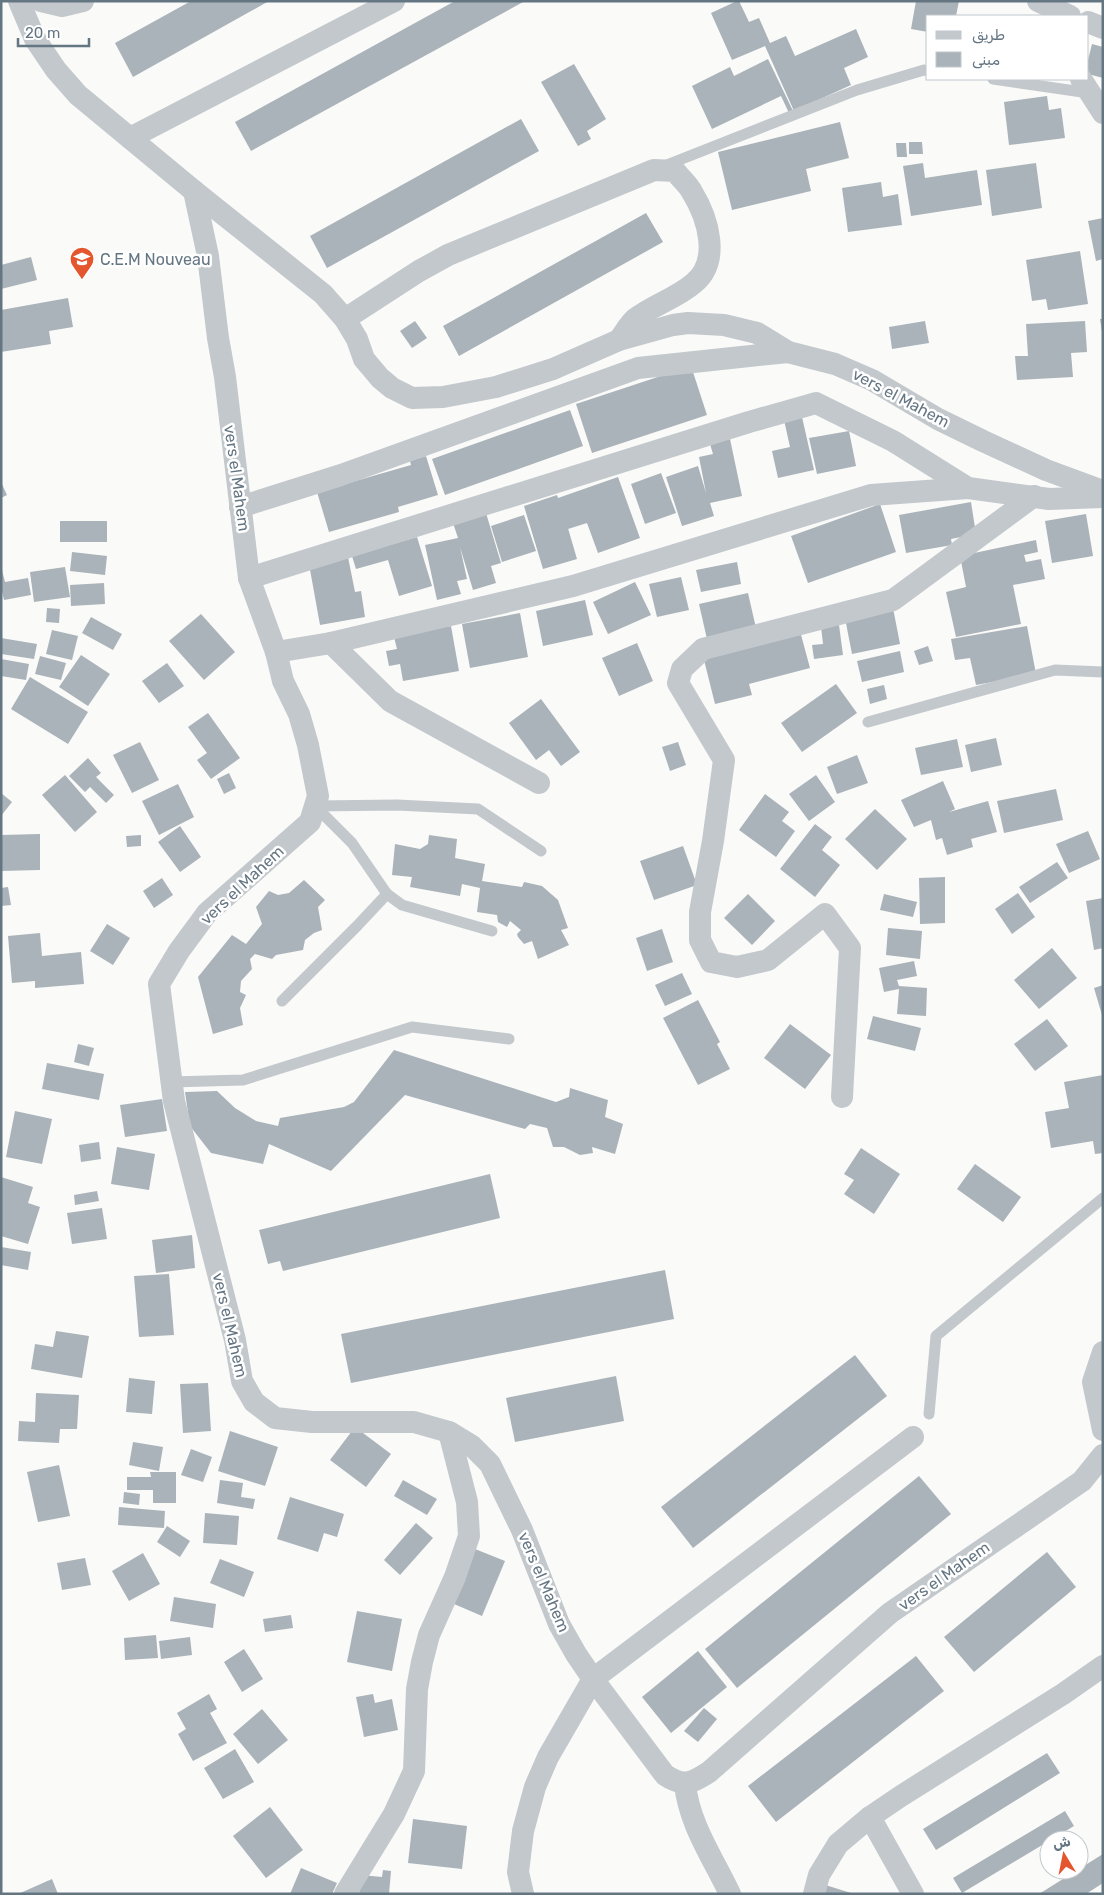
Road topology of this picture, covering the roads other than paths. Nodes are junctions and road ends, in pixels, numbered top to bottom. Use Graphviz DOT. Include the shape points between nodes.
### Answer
graph roads {
  1 [pos="19,1"];
  2 [pos="41,1"];
  3 [pos="83,1"];
  4 [pos="394,1"];
  5 [pos="1038,1"];
  6 [pos="1072,14"];
  7 [pos="1089,22"];
  8 [pos="1103,28"];
  9 [pos="926,70"];
  10 [pos="1006,80"];
  11 [pos="1085,86"];
  12 [pos="1103,113"];
  13 [pos="130,138"];
  14 [pos="654,170"];
  15 [pos="194,191"];
  16 [pos="345,319"];
  17 [pos="619,340"];
  18 [pos="788,352"];
  19 [pos="968,488"];
  20 [pos="1103,491"];
  21 [pos="1034,496"];
  22 [pos="1103,498"];
  23 [pos="240,507"];
  24 [pos="249,578"];
  25 [pos="331,643"];
  26 [pos="276,652"];
  27 [pos="1103,672"];
  28 [pos="868,722"];
  29 [pos="539,783"];
  30 [pos="315,806"];
  31 [pos="541,851"];
  32 [pos="387,894"];
  33 [pos="492,931"];
  34 [pos="282,1001"];
  35 [pos="509,1039"];
  36 [pos="171,1082"];
  37 [pos="842,1097"];
  38 [pos="1103,1198"];
  39 [pos="1103,1352"];
  40 [pos="929,1414"];
  41 [pos="1103,1430"];
  42 [pos="449,1432"];
  43 [pos="913,1437"];
  44 [pos="1103,1455"];
  45 [pos="1103,1666"];
  46 [pos="593,1679"];
  47 [pos="684,1784"];
  48 [pos="870,1817"];
  49 [pos="345,1894"];
  50 [pos="523,1894"];
  51 [pos="730,1894"];
  52 [pos="814,1894"];
  53 [pos="914,1894"];
  1 -- 13 [label="street, vers el Mahem" via="35,39 56,70 78,95"];
  2 -- 3 [label="street" via="62,6"];
  4 -- 13 [label="street"];
  5 -- 6 [label="street"];
  7 -- 8 [label="street"];
  9 -- 14 [label="lane" via="857,90"];
  10 -- 11 [label="lane"];
  11 -- 12 [label="street"];
  13 -- 15 [label="street, vers el Mahem"];
  14 -- 16 [label="street" via="448,255"];
  14 -- 17 [label="street" via="675,171 692,191 708,234 706,271 694,284 634,320"];
  15 -- 16 [label="street, vers el Mahem" via="323,294"];
  15 -- 23 [label="street, vers el Mahem" via="208,256"];
  16 -- 17 [label="street, vers el Mahem" via="364,359 380,378 412,398 443,397 496,387 553,368"];
  17 -- 18 [label="street, vers el Mahem" via="673,325 697,323 757,333"];
  18 -- 20 [label="street, vers el Mahem" via="835,364 872,380 938,419 1046,470"];
  18 -- 23 [label="street" via="638,368 341,475"];
  19 -- 21 [label="street"];
  19 -- 24 [label="street" via="894,441 816,403"];
  19 -- 25 [label="street" via="871,495 573,586"];
  21 -- 22 [label="street" via="1050,499"];
  21 -- 37 [label="street" via="893,600 703,649 682,669 678,683 724,760 700,912 700,940 711,962 737,967 753,964 768,960 825,914 850,948"];
  23 -- 24 [label="street, vers el Mahem"];
  24 -- 26 [label="street, vers el Mahem"];
  25 -- 26 [label="street"];
  25 -- 29 [label="street" via="390,702"];
  26 -- 30 [label="street, vers el Mahem" via="283,682 299,714 308,744 318,796"];
  27 -- 28 [label="lane" via="1055,670"];
  30 -- 31 [label="lane" via="478,809"];
  30 -- 32 [label="lane" via="352,843"];
  30 -- 36 [label="street, vers el Mahem" via="310,822 207,913 159,984"];
  32 -- 33 [label="lane" via="402,905"];
  32 -- 34 [label="lane"];
  35 -- 36 [label="lane" via="412,1027 243,1080"];
  36 -- 42 [label="street, vers el Mahem" via="235,1340 242,1381 254,1402 275,1418 312,1422 414,1422"];
  38 -- 40 [label="lane" via="936,1336"];
  39 -- 41 [label="street" via="1093,1382"];
  42 -- 46 [label="street, vers el Mahem" via="472,1446 490,1464 522,1530 560,1624"];
  42 -- 49 [label="street" via="467,1502 469,1536 429,1635 422,1662 417,1689 414,1771 394,1814"];
  43 -- 46 [label="street"];
  44 -- 47 [label="street, vers el Mahem" via="1082,1481 890,1613 708,1772"];
  45 -- 48 [label="street"];
  46 -- 47 [label="street, vers el Mahem" via="665,1774"];
  46 -- 50 [label="street" via="548,1757 536,1787 524,1831 518,1872"];
  47 -- 51 [label="street" via="697,1829"];
  48 -- 52 [label="street" via="838,1844 819,1875"];
  48 -- 53 [label="street"];
}
